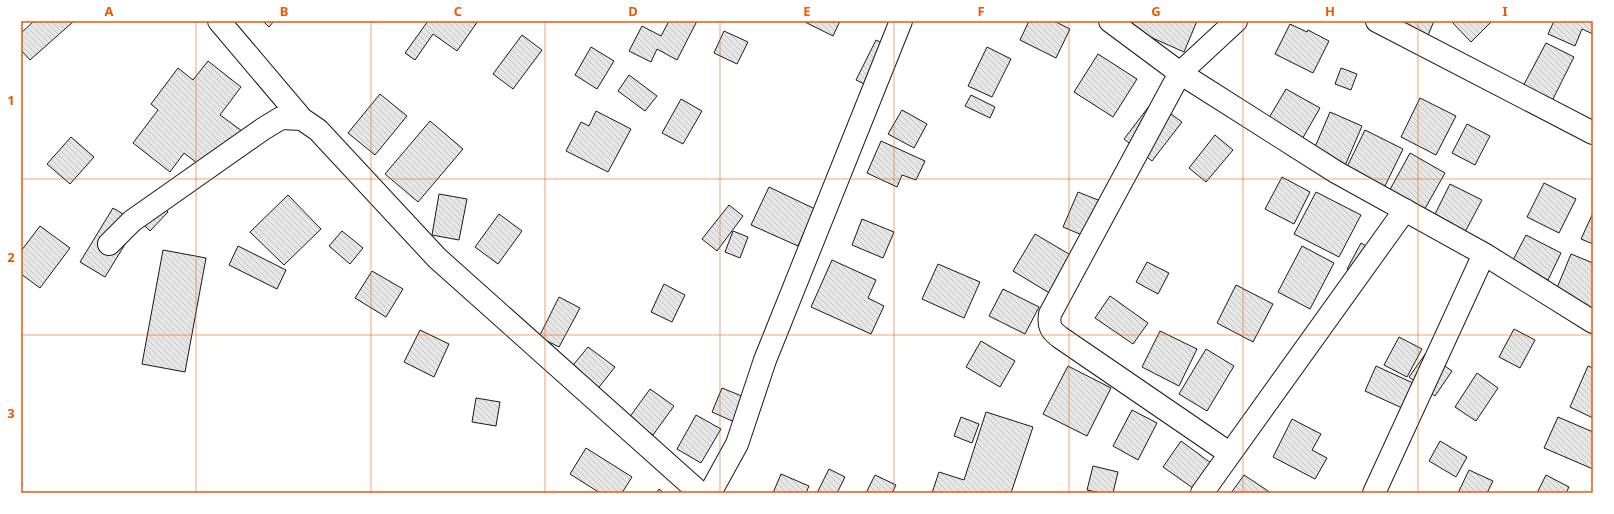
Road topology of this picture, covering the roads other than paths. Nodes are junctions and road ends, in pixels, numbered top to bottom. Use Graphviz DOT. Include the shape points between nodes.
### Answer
graph roads {
  1 [pos="219,21"];
  2 [pos="901,21"];
  3 [pos="1110,21"];
  4 [pos="1236,21"];
  5 [pos="1377,21"];
  6 [pos="1180,73"];
  7 [pos="302,119"];
  8 [pos="1593,133"];
  9 [pos="1405,210"];
  10 [pos="109,244"];
  11 [pos="1484,254"];
  12 [pos="1593,322"];
  13 [pos="1230,453"];
  14 [pos="700,493"];
  15 [pos="710,493"];
  16 [pos="1202,493"];
  17 [pos="1374,493"];
  1 -- 7 [label="street"];
  2 -- 15 [label="street" via="765,360 737,444"];
  3 -- 6 [label="street"];
  4 -- 6 [label="street"];
  5 -- 8 [label="street"];
  6 -- 9 [label="street" via="1336,172"];
  6 -- 13 [label="street" via="1050,314 1049,326 1060,338"];
  7 -- 10 [label="street" via="281,118 263,129 132,221"];
  7 -- 14 [label="street" via="318,130 437,258"];
  9 -- 11 [label="street"];
  9 -- 13 [label="street"];
  11 -- 12 [label="street"];
  11 -- 17 [label="street"];
  13 -- 16 [label="street"];
}
